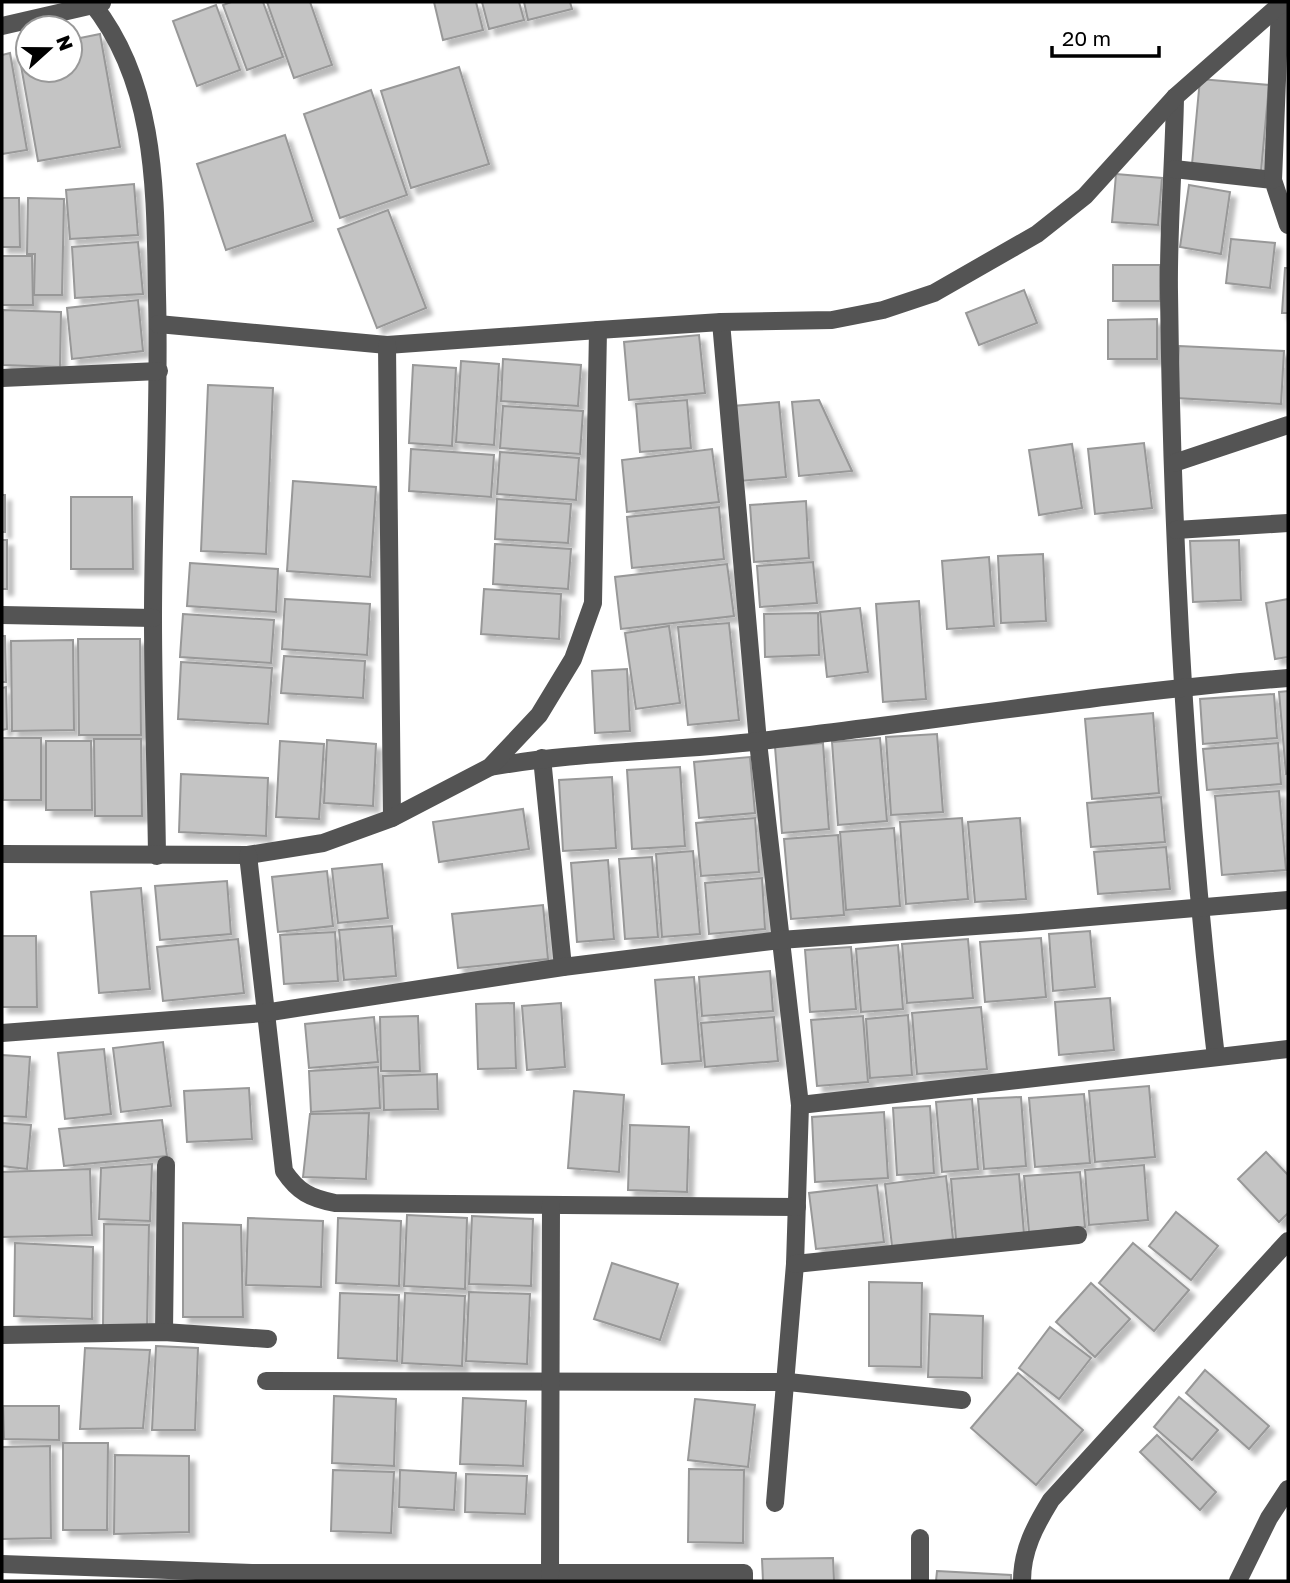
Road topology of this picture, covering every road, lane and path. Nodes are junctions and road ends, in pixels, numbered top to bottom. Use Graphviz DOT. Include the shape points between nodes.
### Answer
graph roads {
  1 [pos="97,3"];
  2 [pos="1281,3"];
  3 [pos="2,26"];
  4 [pos="1175,97"];
  5 [pos="1174,169"];
  6 [pos="1273,180"];
  7 [pos="1288,225"];
  8 [pos="721,322"];
  9 [pos="158,324"];
  10 [pos="598,330"];
  11 [pos="387,345"];
  12 [pos="159,371"];
  13 [pos="2,378"];
  14 [pos="1288,425"];
  15 [pos="1174,463"];
  16 [pos="1288,523"];
  17 [pos="1176,530"];
  18 [pos="2,615"];
  19 [pos="153,618"];
  20 [pos="1288,678"];
  21 [pos="1181,687"];
  22 [pos="758,742"];
  23 [pos="542,758"];
  24 [pos="490,767"];
  25 [pos="392,818"];
  26 [pos="2,854"];
  27 [pos="248,855"];
  28 [pos="157,856"];
  29 [pos="1288,900"];
  30 [pos="1198,907"];
  31 [pos="780,940"];
  32 [pos="563,967"];
  33 [pos="264,1013"];
  34 [pos="2,1033"];
  35 [pos="1288,1049"];
  36 [pos="1216,1057"];
  37 [pos="800,1105"];
  38 [pos="166,1165"];
  39 [pos="551,1205"];
  40 [pos="797,1207"];
  41 [pos="1078,1236"];
  42 [pos="1288,1241"];
  43 [pos="795,1264"];
  44 [pos="164,1332"];
  45 [pos="2,1335"];
  46 [pos="268,1339"];
  47 [pos="549,1380"];
  48 [pos="266,1381"];
  49 [pos="788,1382"];
  50 [pos="962,1400"];
  51 [pos="1288,1489"];
  52 [pos="775,1503"];
  53 [pos="920,1538"];
  54 [pos="2,1564"];
  55 [pos="550,1575"];
  56 [pos="251,1577"];
  57 [pos="744,1577"];
  58 [pos="476,1578"];
  59 [pos="920,1581"];
  60 [pos="1022,1581"];
  61 [pos="1238,1581"];
  1 -- 3 [label="street"];
  1 -- 9 [label="street" via="117,36 142,104 154,181"];
  2 -- 4 [label="street"];
  2 -- 6 [label="street"];
  4 -- 5 [label="street"];
  4 -- 8 [label="street" via="1085,196 1037,234 934,293 832,320"];
  5 -- 6 [label="street"];
  5 -- 15 [label="street" via="1168,290"];
  6 -- 7 [label="street"];
  8 -- 10 [label="street"];
  8 -- 22 [label="street"];
  9 -- 11 [label="street"];
  9 -- 12 [label="street"];
  10 -- 11 [label="street"];
  10 -- 24 [label="street" via="593,603 573,659 539,715"];
  11 -- 25 [label="street"];
  12 -- 13 [label="street"];
  12 -- 19 [label="street"];
  14 -- 15 [label="street"];
  15 -- 17 [label="street"];
  16 -- 17 [label="street"];
  17 -- 21 [label="street"];
  18 -- 19 [label="street"];
  19 -- 28 [label="street"];
  20 -- 21 [label="street"];
  21 -- 22 [label="street"];
  21 -- 30 [label="street"];
  22 -- 23 [label="street"];
  22 -- 31 [label="street"];
  23 -- 24 [label="street"];
  23 -- 32 [label="street"];
  24 -- 25 [label="street"];
  25 -- 27 [label="street" via="323,843"];
  26 -- 28 [label="street"];
  27 -- 28 [label="street"];
  27 -- 33 [label="street"];
  29 -- 30 [label="street"];
  30 -- 31 [label="street"];
  30 -- 36 [label="street"];
  31 -- 32 [label="street"];
  31 -- 37 [label="street"];
  32 -- 33 [label="street"];
  33 -- 34 [label="street"];
  33 -- 39 [label="street" via="284,1171 295,1188 312,1199 335,1203"];
  35 -- 36 [label="street"];
  36 -- 37 [label="street"];
  37 -- 40 [label="street"];
  38 -- 44 [label="street"];
  39 -- 40 [label="street"];
  39 -- 47 [label="street"];
  40 -- 43 [label="street"];
  41 -- 43 [label="street"];
  42 -- 60 [label="street" via="1051,1500 1033,1530 1022,1561"];
  43 -- 49 [label="street"];
  44 -- 45 [label="street"];
  44 -- 46 [label="street"];
  47 -- 48 [label="street"];
  47 -- 49 [label="street"];
  47 -- 55 [label="street"];
  49 -- 50 [label="street"];
  49 -- 52 [label="street"];
  51 -- 61 [label="street"];
  53 -- 59 [label="street"];
  54 -- 56 [label="street"];
  55 -- 57 [label="street"];
  55 -- 58 [label="street"];
  56 -- 58 [label="street"];
}
